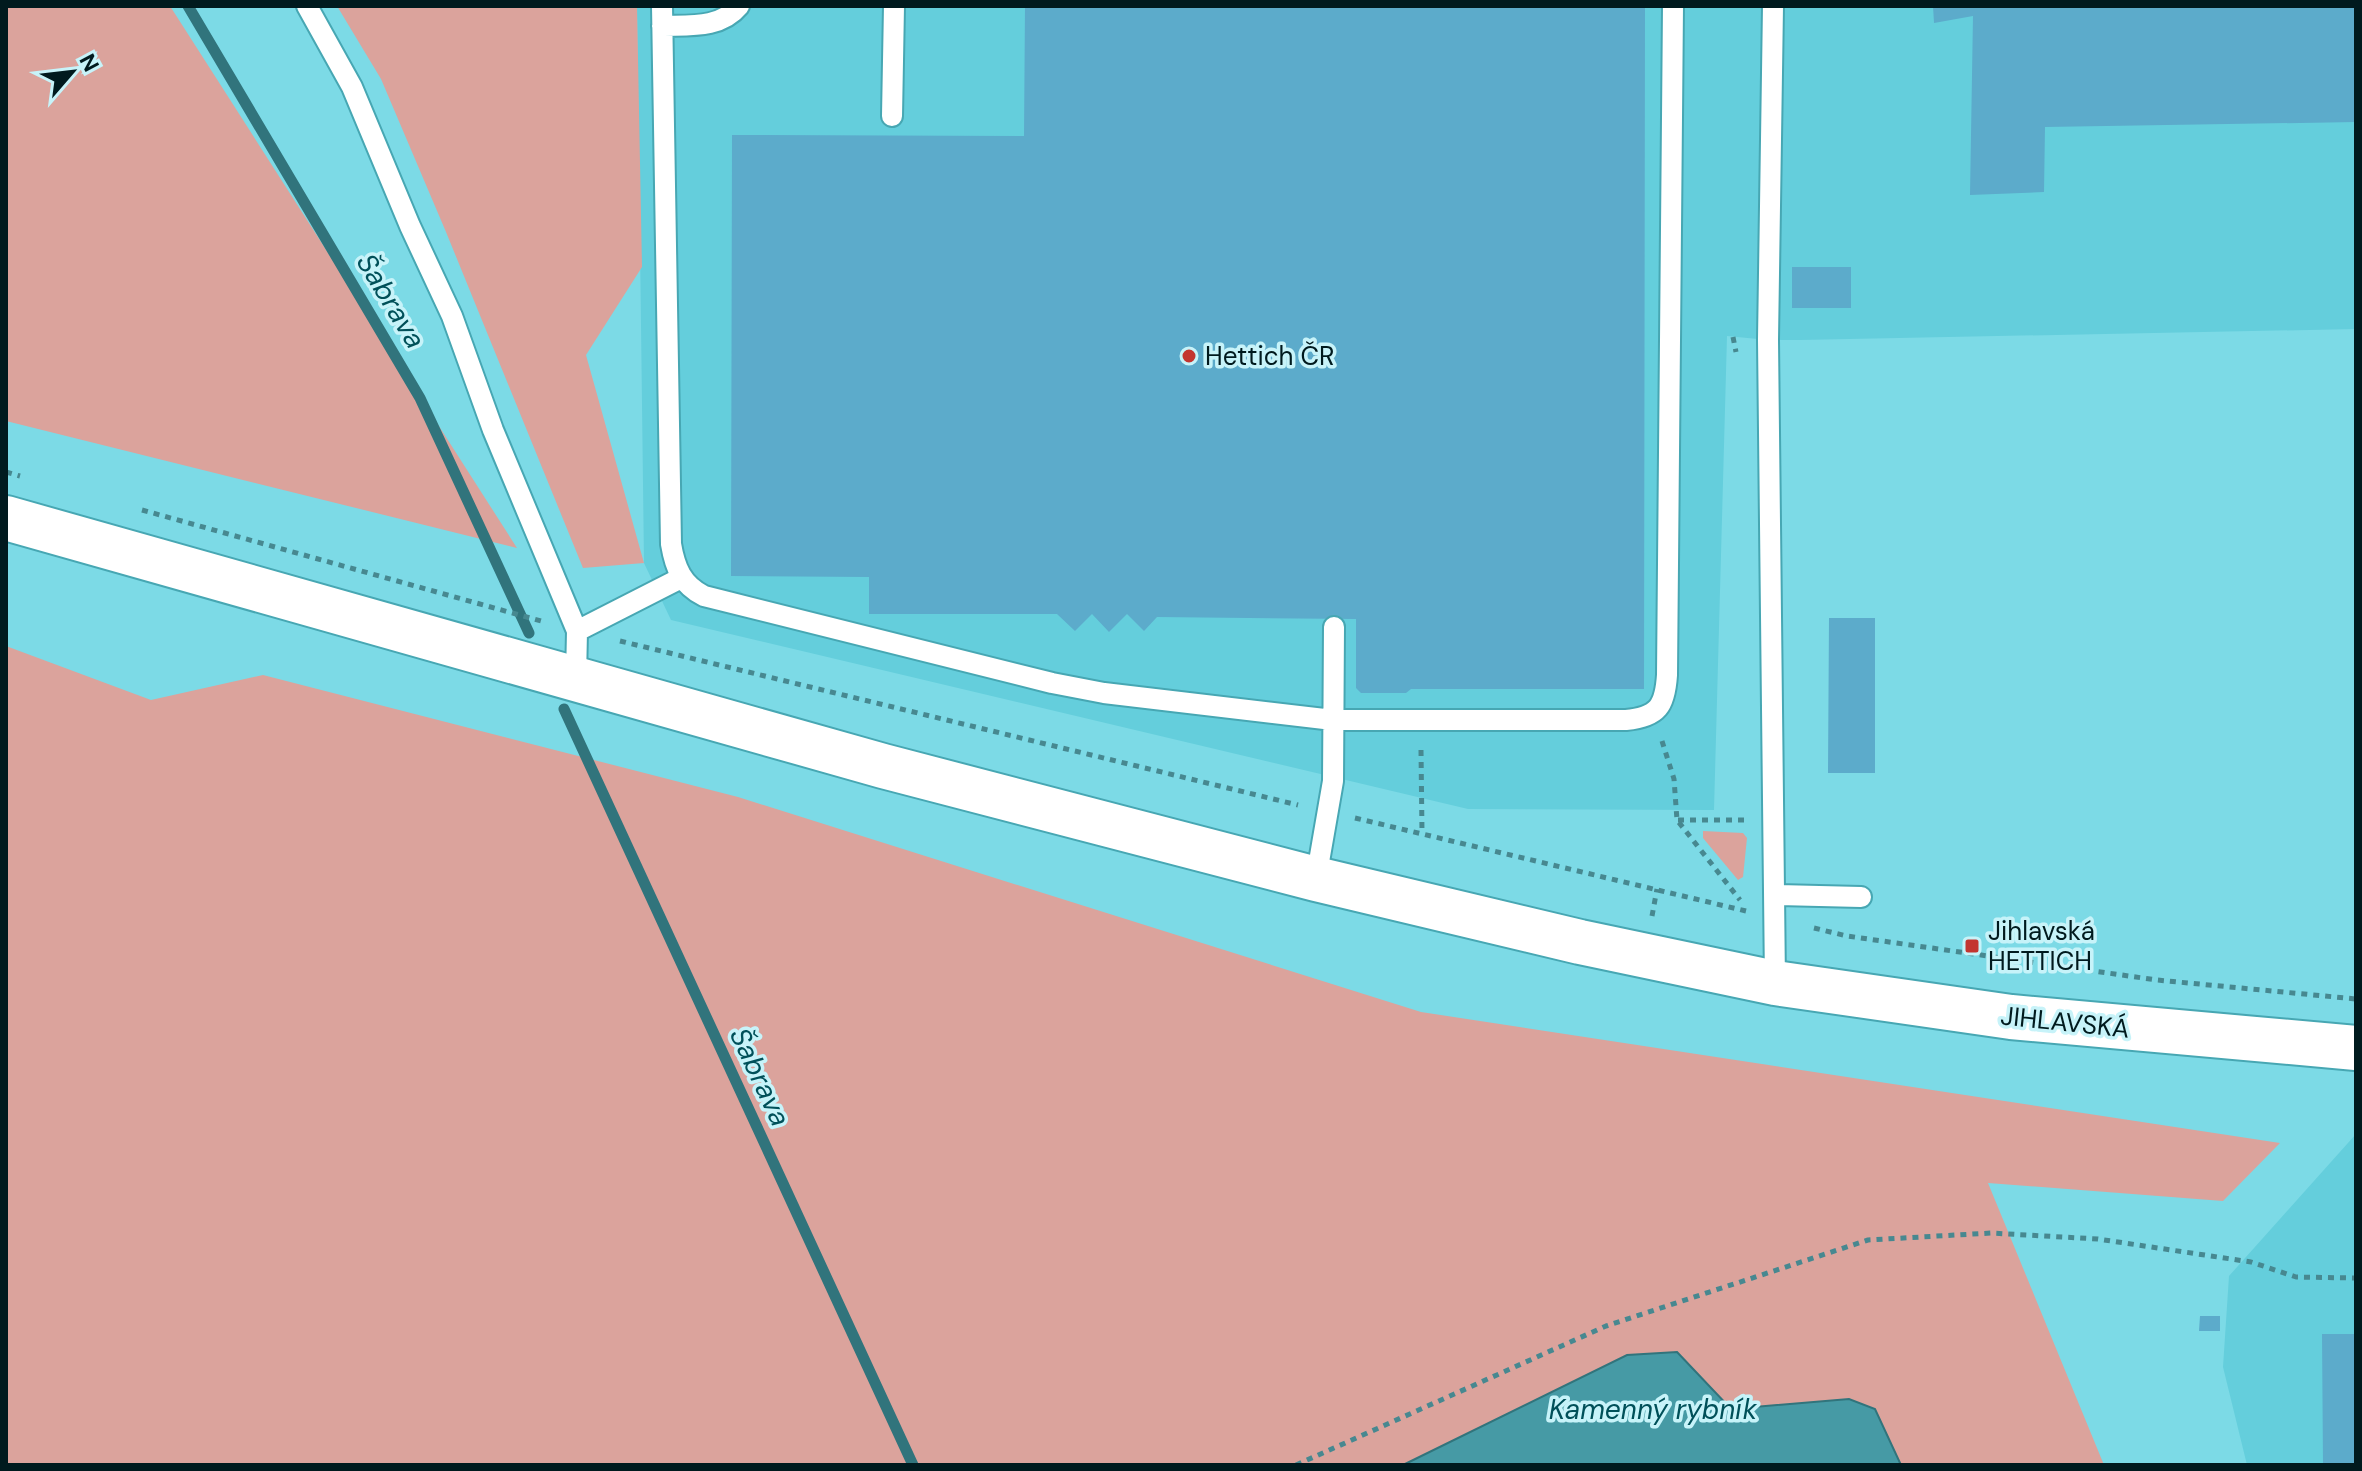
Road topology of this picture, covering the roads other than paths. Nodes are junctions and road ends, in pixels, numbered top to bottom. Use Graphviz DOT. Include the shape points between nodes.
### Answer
graph roads {
  1 [pos="307,6"];
  2 [pos="739,6"];
  3 [pos="894,6"];
  4 [pos="1673,6"];
  5 [pos="1773,6"];
  6 [pos="662,16"];
  7 [pos="892,116"];
  8 [pos="6,518"];
  9 [pos="681,578"];
  10 [pos="1334,627"];
  11 [pos="577,631"];
  12 [pos="576,679"];
  13 [pos="1333,720"];
  14 [pos="1316,879"];
  15 [pos="1775,895"];
  16 [pos="1861,897"];
  17 [pos="1775,983"];
  18 [pos="2356,1048"];
  1 -- 11 [label="lane" via="352,87 452,316"];
  2 -- 6 [label="lane" via="711,23"];
  3 -- 7 [label="lane"];
  4 -- 13 [label="lane" via="1667,675 1661,706 1626,720"];
  5 -- 15 [label="lane" via="1768,340"];
  6 -- 9 [label="lane" via="671,544"];
  8 -- 12 [label="main road, JIHLAVSKÁ"];
  9 -- 11 [label="lane"];
  9 -- 13 [label="lane" via="704,596 1052,683"];
  10 -- 13 [label="lane"];
  11 -- 12 [label="lane"];
  12 -- 14 [label="main road, JIHLAVSKÁ"];
  13 -- 14 [label="lane" via="1333,781"];
  14 -- 17 [label="main road, JIHLAVSKÁ"];
  15 -- 16 [label="lane"];
  15 -- 17 [label="lane"];
  17 -- 18 [label="main road, JIHLAVSKÁ" via="2011,1017"];
}
